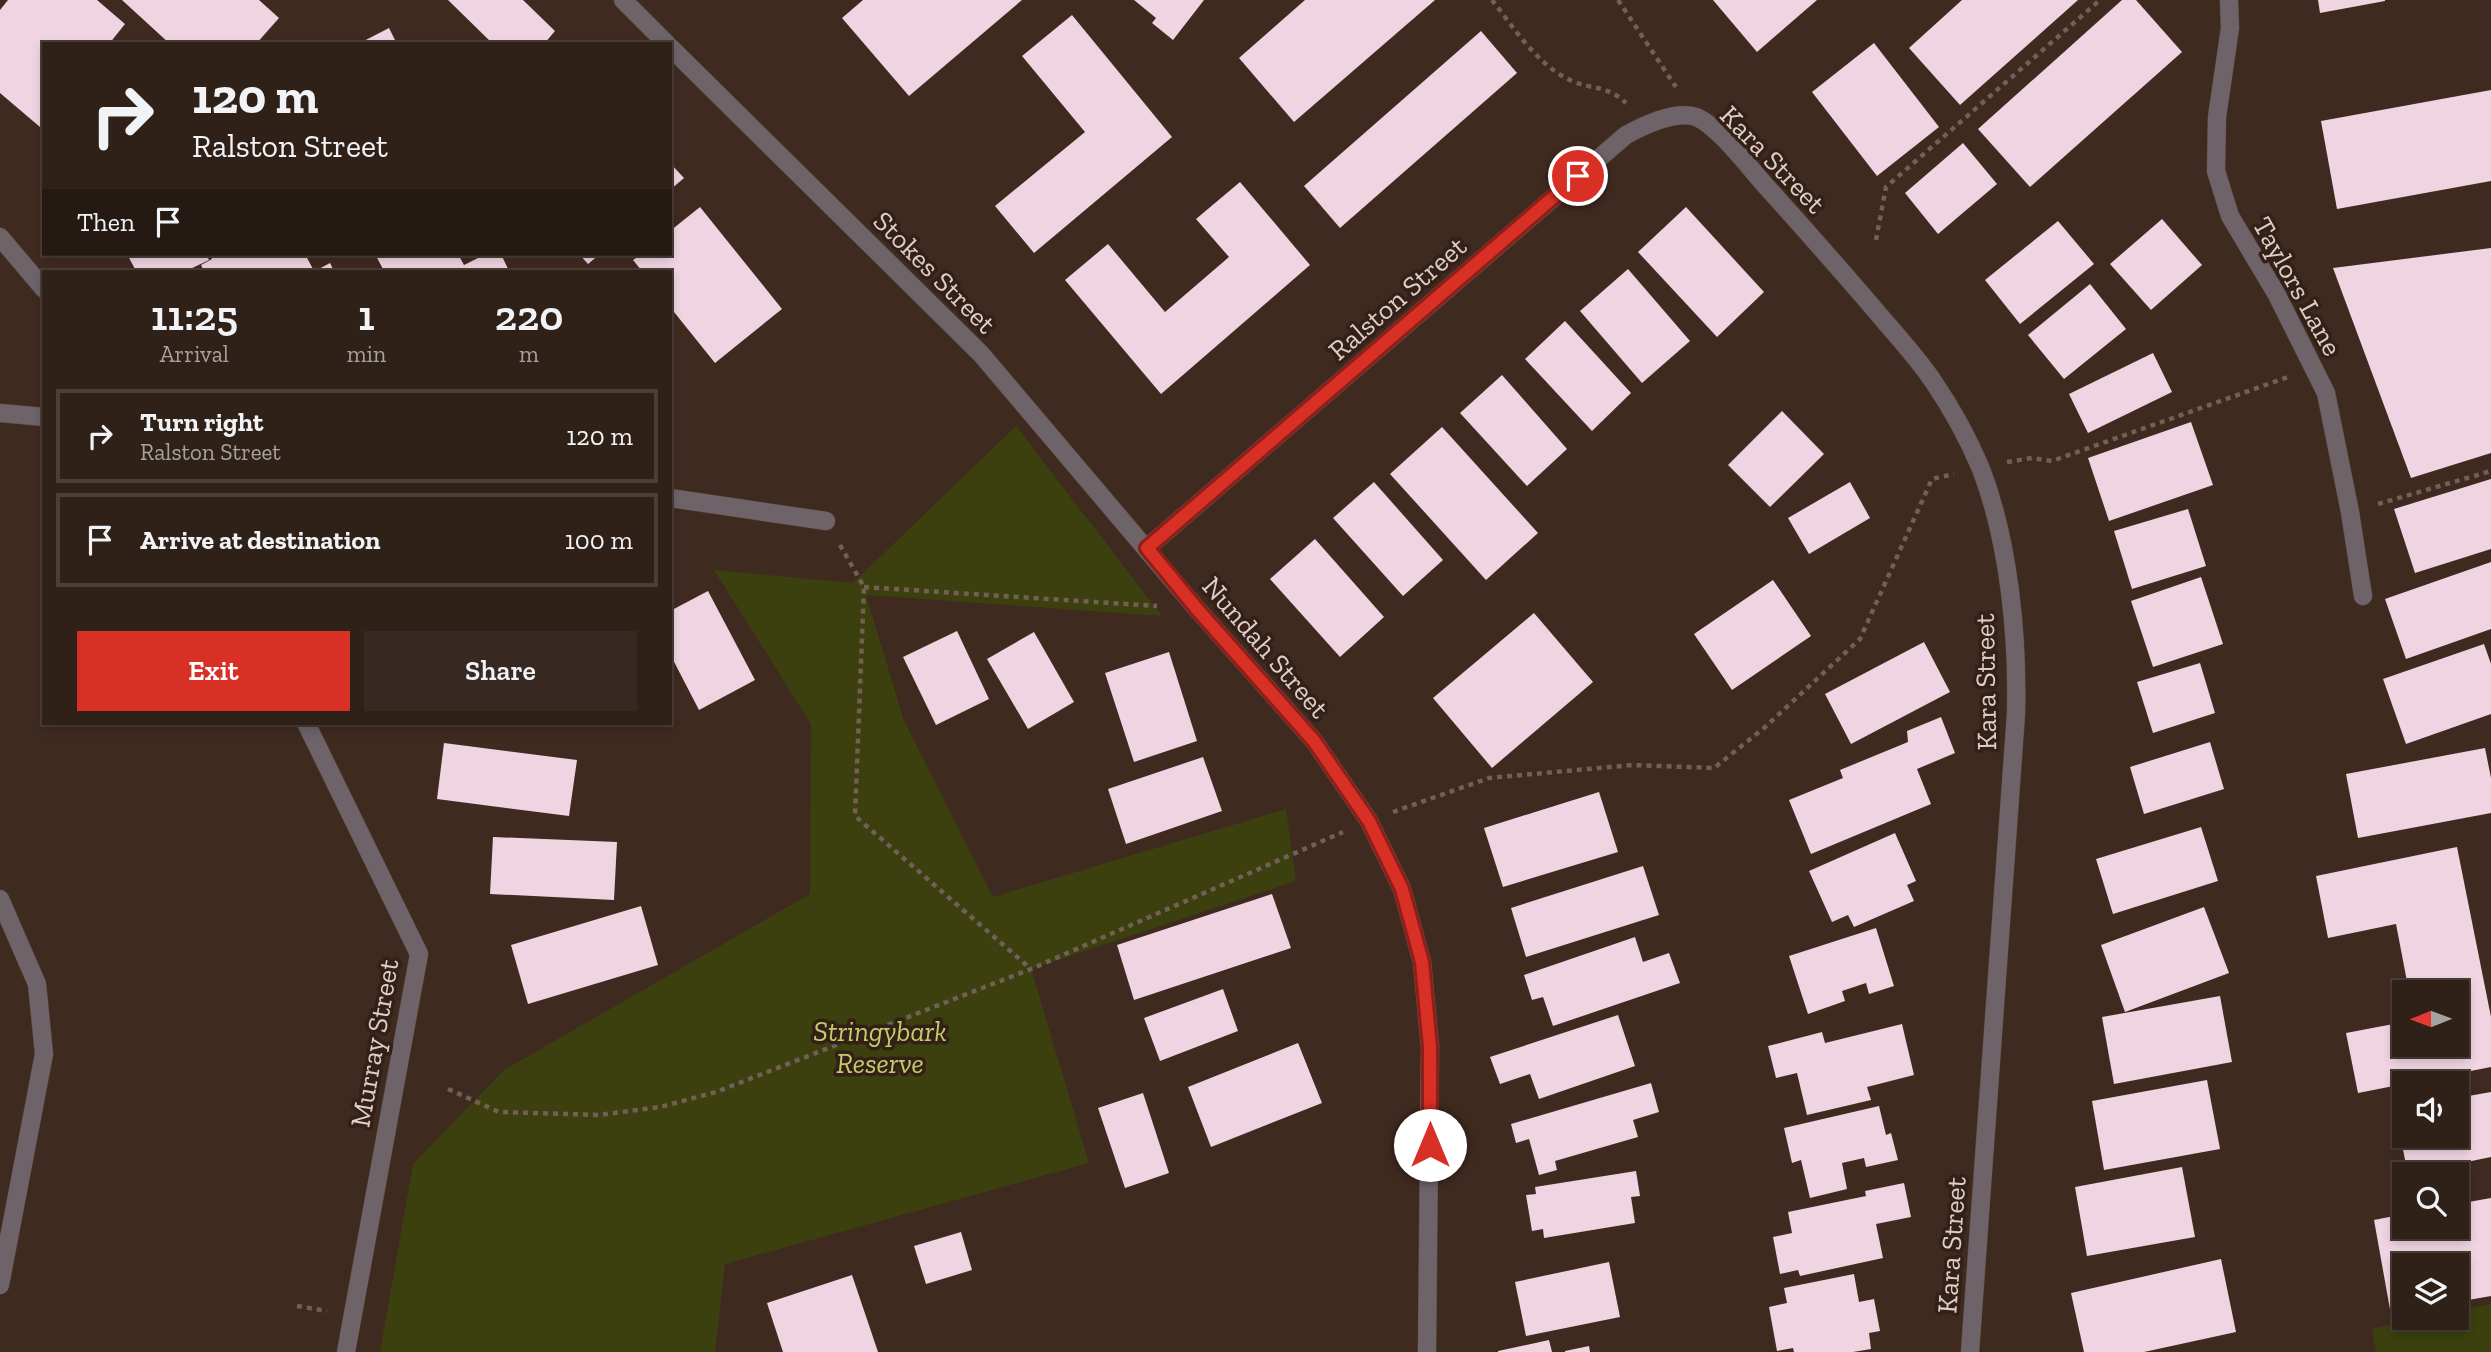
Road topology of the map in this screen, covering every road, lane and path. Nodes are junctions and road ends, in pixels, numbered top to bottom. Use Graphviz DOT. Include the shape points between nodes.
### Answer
graph roads {
  1 [pos="622,0"];
  2 [pos="1492,0"];
  3 [pos="1618,0"];
  4 [pos="2100,0"];
  5 [pos="2229,0"];
  6 [pos="664,42"];
  7 [pos="672,50"];
  8 [pos="1696,117"];
  9 [pos="1647,123"];
  10 [pos="0,237"];
  11 [pos="1876,240"];
  12 [pos="42,287"];
  13 [pos="2314,368"];
  14 [pos="0,413"];
  15 [pos="42,417"];
  16 [pos="1980,467"];
  17 [pos="2491,471"];
  18 [pos="672,498"];
  19 [pos="2350,512"];
  20 [pos="826,521"];
  21 [pos="1147,548"];
  22 [pos="864,587"];
  23 [pos="2363,596"];
  24 [pos="1197,609"];
  25 [pos="307,725"];
  26 [pos="1369,821"];
  27 [pos="0,899"];
  28 [pos="1031,968"];
  29 [pos="448,1088"];
  30 [pos="0,1285"];
  31 [pos="346,1352"];
  32 [pos="1427,1352"];
  33 [pos="1970,1352"];
  1 -- 6 [label="street, Stokes Street"];
  2 -- 9 [label="path" via="1549,68 1573,81 1615,92"];
  3 -- 8 [label="path"];
  4 -- 11 [label="path" via="1886,187"];
  5 -- 13 [label="street, Taylors Lane" via="2216,171 2230,216"];
  7 -- 21 [label="street, Stokes Street" via="981,355"];
  8 -- 9 [label="street, Ralston Street"];
  8 -- 16 [label="street, Kara Street" via="1727,142 1912,354 1962,426"];
  9 -- 21 [label="street, Ralston Street" via="1617,143"];
  10 -- 12 [label="street"];
  13 -- 16 [label="path" via="2052,461 2032,458"];
  13 -- 19 [label="street, Taylors Lane" via="2326,393"];
  14 -- 15 [label="street"];
  16 -- 26 [label="path" via="1932,479 1860,639 1714,768 1632,765 1489,778"];
  16 -- 33 [label="street, Kara Street" via="1991,498 2010,595 2017,682"];
  17 -- 19 [label="path"];
  18 -- 20 [label="street"];
  19 -- 23 [label="street, Taylors Lane"];
  20 -- 22 [label="path"];
  21 -- 24 [label="street, Nundah Street"];
  22 -- 24 [label="path"];
  22 -- 28 [label="path" via="855,816"];
  24 -- 26 [label="street, Nundah Street" via="1314,741"];
  25 -- 31 [label="street, Murray Street" via="419,954"];
  26 -- 28 [label="path"];
  26 -- 32 [label="street, Nundah Street" via="1402,889 1422,962 1430,1047"];
  27 -- 30 [label="street" via="37,984 44,1054"];
  28 -- 29 [label="path" via="716,1092 660,1107 599,1115 499,1112"];
}
